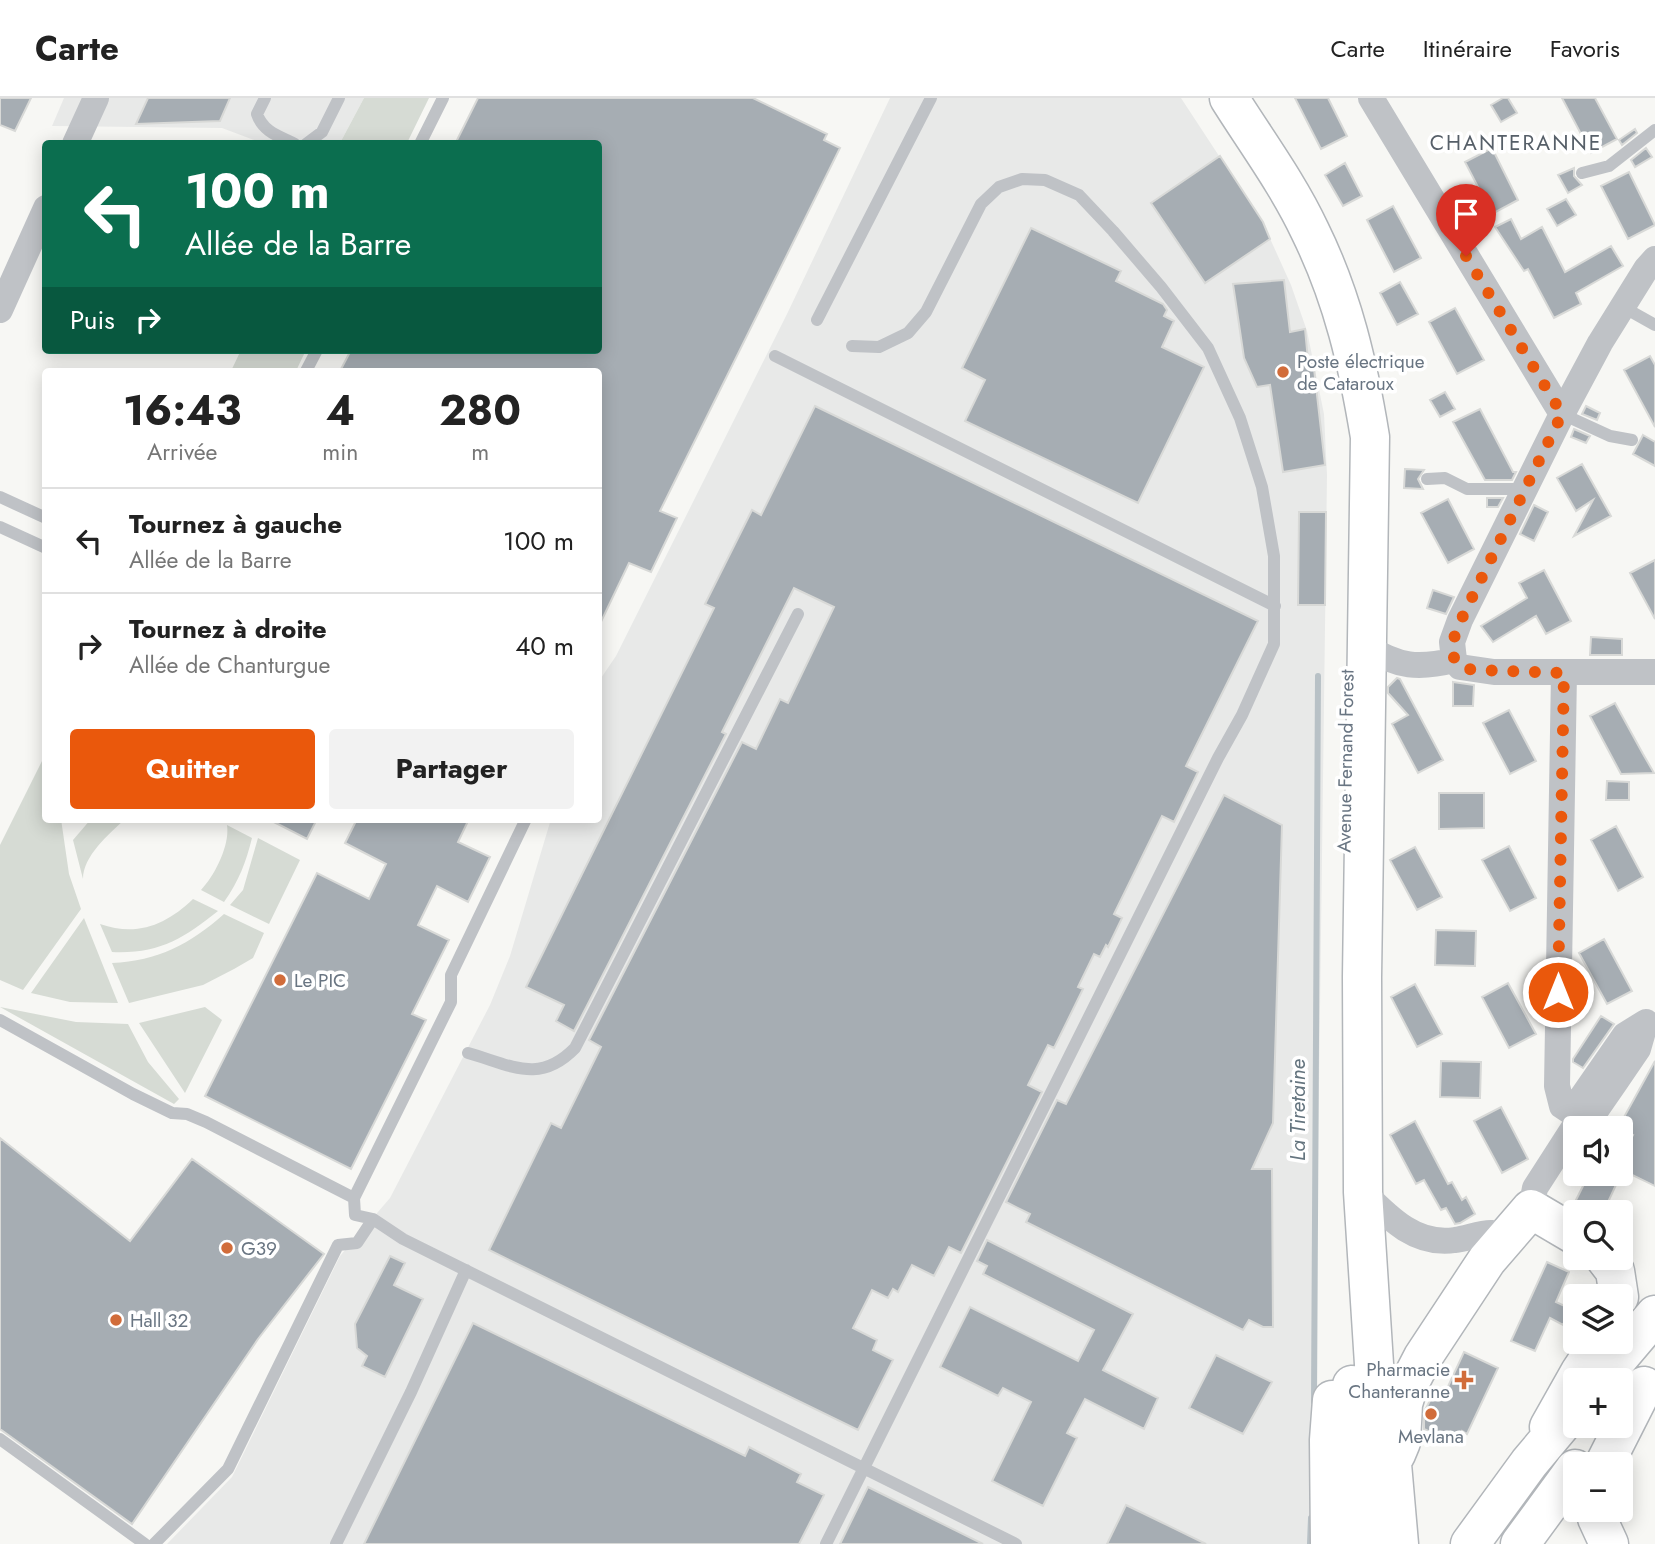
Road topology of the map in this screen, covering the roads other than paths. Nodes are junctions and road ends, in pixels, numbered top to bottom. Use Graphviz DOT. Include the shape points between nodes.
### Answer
graph roads {
  1 [pos="96,98"];
  2 [pos="265,98"];
  3 [pos="339,98"];
  4 [pos="443,98"];
  5 [pos="931,98"];
  6 [pos="1205,98"];
  7 [pos="1229,98"];
  8 [pos="1371,98"];
  9 [pos="1655,130"];
  10 [pos="77,140"];
  11 [pos="287,140"];
  12 [pos="311,140"];
  13 [pos="422,140"];
  14 [pos="1582,173"];
  15 [pos="42,217"];
  16 [pos="1655,259"];
  17 [pos="1623,307"];
  18 [pos="0,310"];
  19 [pos="817,320"];
  20 [pos="1655,325"];
  21 [pos="852,346"];
  22 [pos="775,356"];
  23 [pos="1562,414"];
  24 [pos="1632,440"];
  25 [pos="1427,479"];
  26 [pos="1524,489"];
  27 [pos="0,497"];
  28 [pos="42,516"];
  29 [pos="0,527"];
  30 [pos="42,546"];
  31 [pos="1275,606"];
  32 [pos="798,614"];
  33 [pos="1367,647"];
  34 [pos="1454,660"];
  35 [pos="1655,672"];
  36 [pos="1564,673"];
  37 [pos="524,823"];
  38 [pos="1650,1015"];
  39 [pos="0,1020"];
  40 [pos="468,1053"];
  41 [pos="1577,1116"];
  42 [pos="1584,1116"];
  43 [pos="1563,1144"];
  44 [pos="1363,1192"];
  45 [pos="354,1198"];
  46 [pos="1516,1217"];
  47 [pos="373,1219"];
  48 [pos="1563,1231"];
  49 [pos="466,1270"];
  50 [pos="1655,1315"];
  51 [pos="1592,1354"];
  52 [pos="1609,1368"];
  53 [pos="1351,1373"];
  54 [pos="1640,1390"];
  55 [pos="1377,1411"];
  56 [pos="1563,1422"];
  57 [pos="0,1439"];
  58 [pos="1610,1452"];
  59 [pos="1375,1461"];
  60 [pos="1529,1463"];
  61 [pos="864,1469"];
  62 [pos="1563,1485"];
  63 [pos="1599,1522"];
  64 [pos="145,1544"];
  65 [pos="154,1544"];
  66 [pos="336,1544"];
  67 [pos="826,1544"];
  68 [pos="1016,1544"];
  69 [pos="1331,1544"];
  70 [pos="1364,1544"];
  71 [pos="1399,1544"];
  72 [pos="1470,1544"];
  73 [pos="1520,1544"];
  74 [pos="1609,1544"];
  1 -- 10 [label="street"];
  2 -- 11 [label="lane" via="257,114 260,124"];
  3 -- 12 [label="lane" via="322,132"];
  4 -- 13 [label="lane"];
  5 -- 19 [label="lane"];
  6 -- 53 [label="main road, Avenue Fernand Forest" via="1295,240 1342,376 1350,445 1342,1107"];
  7 -- 33 [label="main road, Avenue Fernand Forest" via="1310,230 1343,310 1359,371 1370,437"];
  8 -- 23 [label="street"];
  9 -- 14 [label="lane" via="1609,166"];
  15 -- 18 [label="street"];
  16 -- 17 [label="street"];
  17 -- 20 [label="lane"];
  17 -- 23 [label="street"];
  21 -- 31 [label="lane" via="879,347 908,333 926,312 981,204 999,187 1022,179 1045,180 1079,195 1208,348 1240,418 1262,487 1274,556"];
  22 -- 31 [label="lane"];
  23 -- 24 [label="lane" via="1609,436"];
  23 -- 26 [label="street"];
  25 -- 26 [label="lane" via="1445,478 1467,489"];
  26 -- 34 [label="street" via="1461,620 1452,642"];
  27 -- 28 [label="lane"];
  29 -- 30 [label="lane"];
  31 -- 61 [label="lane" via="1274,644 1242,715"];
  32 -- 40 [label="lane" via="575,1048 562,1061 528,1071"];
  33 -- 34 [label="street" via="1394,662"];
  33 -- 44 [label="main road, Avenue Fernand Forest"];
  34 -- 36 [label="street" via="1460,667 1474,670"];
  35 -- 36 [label="street"];
  36 -- 41 [label="street" via="1557,1086 1562,1106"];
  37 -- 45 [label="lane" via="451,975 451,1002"];
  38 -- 42 [label="street" via="1638,1049 1596,1110"];
  39 -- 45 [label="lane" via="133,1094 216,1127"];
  43 -- 46 [label="street"];
  44 -- 46 [label="street" via="1391,1220 1434,1240 1451,1241"];
  44 -- 55 [label="main road, Avenue Fernand Forest"];
  45 -- 47 [label="lane" via="355,1215"];
  46 -- 48 [label="main road"];
  46 -- 55 [label="street" via="1461,1271 1390,1381"];
  46 -- 59 [label="main road" via="1409,1384 1401,1442"];
  47 -- 49 [label="lane" via="398,1237"];
  47 -- 65 [label="lane" via="357,1243 338,1245 228,1469"];
  49 -- 61 [label="lane"];
  49 -- 66 [label="lane"];
  50 -- 52 [label="main road"];
  51 -- 60 [label="main road"];
  53 -- 59 [label="main road, Avenue Fernand Forest"];
  53 -- 69 [label="main road" via="1333,1396"];
  54 -- 58 [label="main road"];
  55 -- 59 [label="main road, Avenue Fernand Forest"];
  56 -- 60 [label="main road"];
  57 -- 64 [label="lane"];
  59 -- 70 [label="main road"];
  59 -- 71 [label="main road"];
  60 -- 72 [label="main road"];
  61 -- 67 [label="lane"];
  61 -- 68 [label="lane"];
  62 -- 73 [label="main road"];
  63 -- 74 [label="main road"];
}
